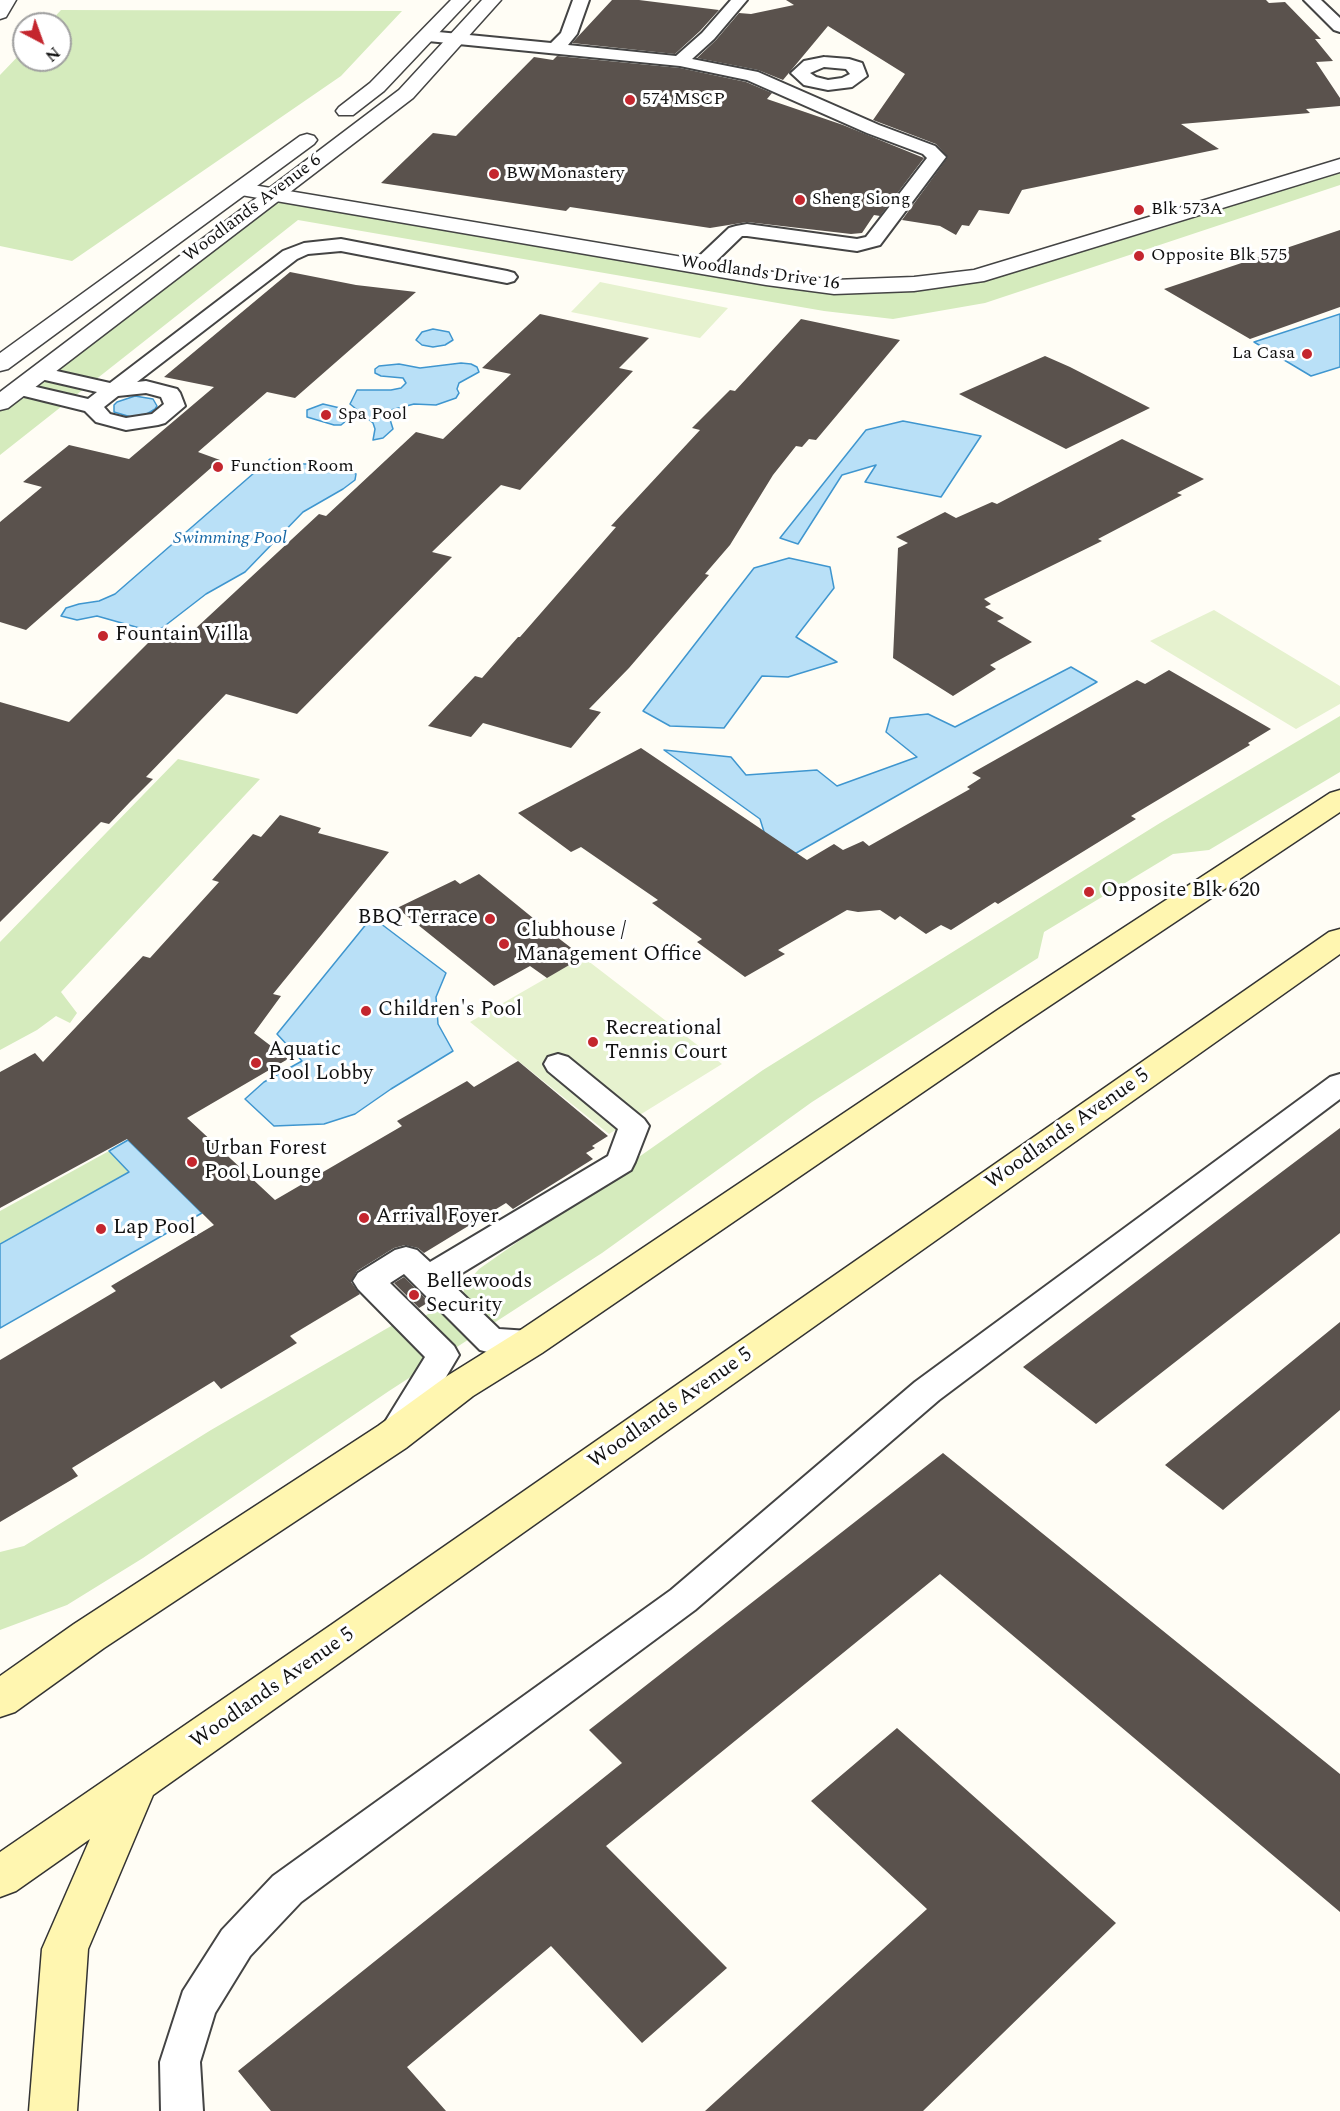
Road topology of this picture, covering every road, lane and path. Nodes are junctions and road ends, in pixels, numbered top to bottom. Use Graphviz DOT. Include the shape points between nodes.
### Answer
graph roads {
  1 [pos="7,0"];
  2 [pos="461,0"];
  3 [pos="492,0"];
  4 [pos="581,0"];
  5 [pos="739,0"];
  6 [pos="1312,0"];
  7 [pos="0,13"];
  8 [pos="1340,27"];
  9 [pos="428,36"];
  10 [pos="457,39"];
  11 [pos="555,49"];
  12 [pos="680,61"];
  13 [pos="810,81"];
  14 [pos="775,87"];
  15 [pos="1340,165"];
  16 [pos="241,189"];
  17 [pos="274,193"];
  18 [pos="700,266"];
  19 [pos="507,277"];
  20 [pos="0,364"];
  21 [pos="39,373"];
  22 [pos="115,390"];
  23 [pos="9,396"];
  24 [pos="92,406"];
  25 [pos="1340,799"];
  26 [pos="1339,941"];
  27 [pos="558,1064"];
  28 [pos="1340,1084"];
  29 [pos="428,1279"];
  30 [pos="529,1342"];
  31 [pos="392,1437"];
  32 [pos="5,1692"];
  33 [pos="136,1784"];
  34 [pos="0,1877"];
  35 [pos="53,2111"];
  36 [pos="182,2111"];
  1 -- 7 [label="street"];
  2 -- 9 [label="street, Woodlands Avenue 6"];
  3 -- 10 [label="street, Woodlands Avenue 6"];
  4 -- 11 [label="lane" via="569,34"];
  5 -- 12 [label="lane"];
  6 -- 8 [label="lane"];
  9 -- 10 [label="lane"];
  9 -- 16 [label="street, Woodlands Avenue 6" via="377,87"];
  10 -- 11 [label="lane"];
  10 -- 17 [label="street, Woodlands Avenue 6" via="406,94"];
  11 -- 12 [label="lane"];
  12 -- 14 [label="lane" via="752,76"];
  13 -- 14 [label="lane" via="793,87"];
  14 -- 18 [label="lane" via="938,157 873,241 857,245 747,230 736,232"];
  15 -- 18 [label="street, Woodlands Drive 16" via="976,276 914,284 834,287"];
  16 -- 17 [label="street, Woodlands Drive 16"];
  16 -- 20 [label="street, Woodlands Avenue 6"];
  17 -- 18 [label="street, Woodlands Drive 16"];
  17 -- 21 [label="street, Woodlands Avenue 6"];
  19 -- 22 [label="lane" via="341,245 304,249 290,255"];
  21 -- 22 [label="lane"];
  21 -- 23 [label="street, Woodlands Avenue 6"];
  22 -- 24 [label="lane"];
  22 -- 24 [label="lane" via="146,387 170,393 175,406 158,419 126,424 103,418"];
  23 -- 24 [label="lane"];
  25 -- 30 [label="main road"];
  26 -- 33 [label="main road, Woodlands Avenue 5"];
  27 -- 29 [label="lane" via="634,1126 620,1162"];
  28 -- 36 [label="lane" via="927,1391 683,1600 286,1889 236,1943 197,2005 180,2062"];
  29 -- 30 [label="lane" via="491,1341"];
  29 -- 31 [label="lane" via="406,1258 369,1281 443,1355"];
  30 -- 31 [label="main road" via="460,1386"];
  31 -- 32 [label="main road"];
  33 -- 34 [label="main road, Woodlands Avenue 5"];
  33 -- 35 [label="main road" via="65,1949"];
}
